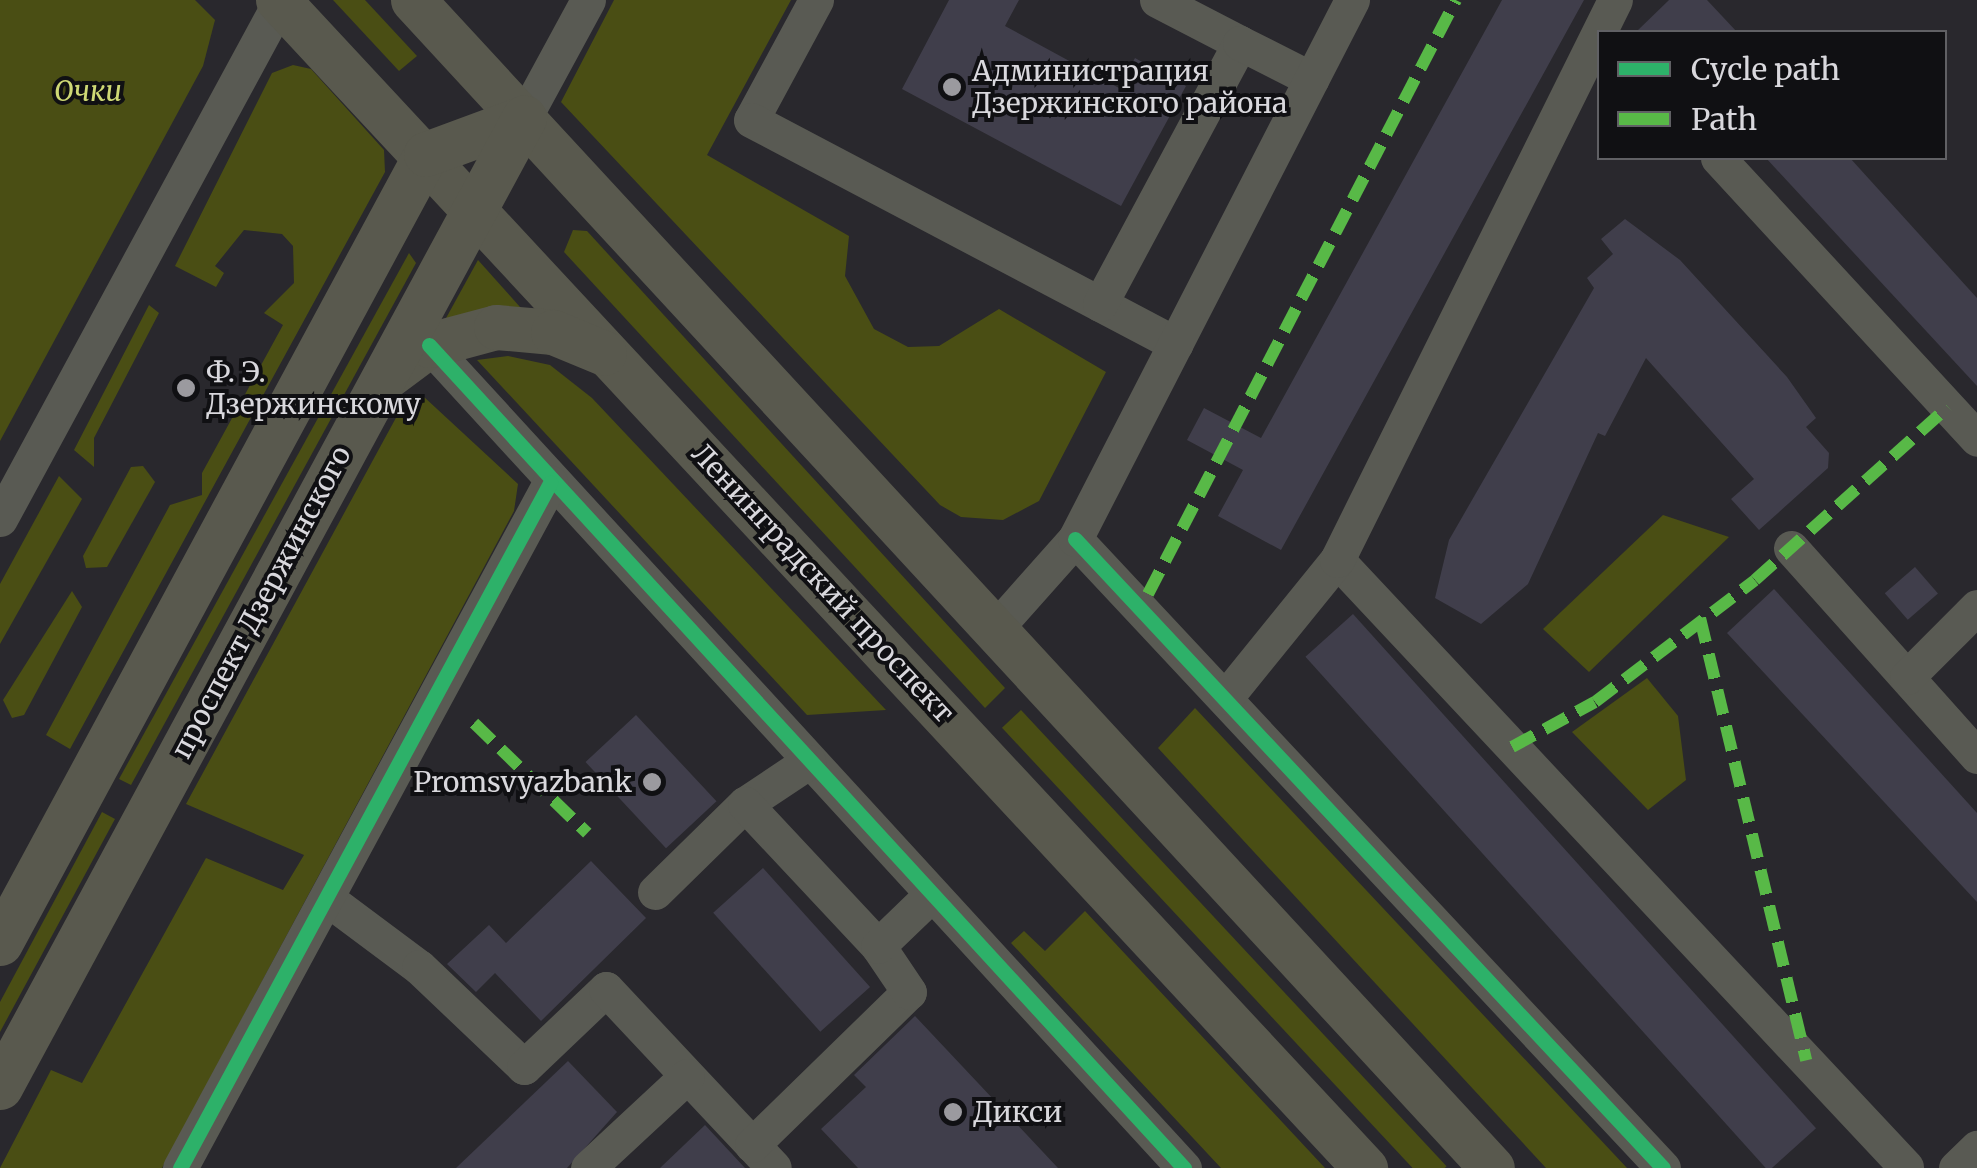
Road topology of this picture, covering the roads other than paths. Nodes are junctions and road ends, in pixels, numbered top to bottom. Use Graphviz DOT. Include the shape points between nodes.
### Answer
graph roads {
  1 [pos="413,0"];
  2 [pos="588,0"];
  3 [pos="816,0"];
  4 [pos="1157,0"];
  5 [pos="1352,0"];
  6 [pos="279,1"];
  7 [pos="1597,39"];
  8 [pos="1240,43"];
  9 [pos="1311,78"];
  10 [pos="524,118"];
  11 [pos="426,154"];
  12 [pos="1720,160"];
  13 [pos="475,206"];
  14 [pos="1100,304"];
  15 [pos="1176,344"];
  16 [pos="430,345"];
  17 [pos="611,356"];
  18 [pos="381,380"];
  19 [pos="1977,439"];
  20 [pos="550,483"];
  21 [pos="0,519"];
  22 [pos="1075,539"];
  23 [pos="1790,548"];
  24 [pos="1337,560"];
  25 [pos="1977,607"];
  26 [pos="995,629"];
  27 [pos="1907,676"];
  28 [pos="1226,697"];
  29 [pos="1977,756"];
  30 [pos="808,762"];
  31 [pos="745,804"];
  32 [pos="655,892"];
  33 [pos="932,896"];
  34 [pos="329,900"];
  35 [pos="0,943"];
  36 [pos="878,946"];
  37 [pos="687,1076"];
  38 [pos="0,1087"];
  39 [pos="1977,1148"];
  40 [pos="763,1156"];
  41 [pos="182,1167"];
  42 [pos="588,1168"];
  43 [pos="1184,1168"];
  44 [pos="1366,1168"];
  45 [pos="1492,1168"];
  46 [pos="1663,1168"];
  47 [pos="1906,1168"];
  48 [pos="1956,1168"];
  1 -- 10 [label="main road"];
  2 -- 10 [label="street, проспект Дзержинского"];
  3 -- 14 [label="street" via="751,120"];
  4 -- 8 [label="street"];
  5 -- 9 [label="street"];
  6 -- 11 [label="main road, Ленинградский проспект"];
  6 -- 21 [label="street"];
  7 -- 24 [label="street"];
  8 -- 9 [label="street"];
  8 -- 14 [label="street"];
  9 -- 15 [label="street"];
  10 -- 11 [label="main road"];
  10 -- 13 [label="main road, проспект Дзержинского"];
  10 -- 26 [label="main road"];
  11 -- 13 [label="main road, Ленинградский проспект"];
  11 -- 35 [label="main road"];
  12 -- 19 [label="street"];
  13 -- 17 [label="main road, Ленинградский проспект"];
  13 -- 18 [label="main road, проспект Дзержинского"];
  14 -- 15 [label="street"];
  15 -- 22 [label="street"];
  16 -- 17 [label="main road" via="496,327 553,332"];
  16 -- 18 [label="main road"];
  16 -- 20 [label="street"];
  17 -- 44 [label="main road, Ленинградский проспект"];
  18 -- 38 [label="main road, проспект Дзержинского"];
  20 -- 30 [label="street"];
  20 -- 34 [label="street"];
  22 -- 26 [label="street"];
  22 -- 28 [label="street"];
  23 -- 27 [label="street"];
  24 -- 28 [label="street"];
  24 -- 47 [label="street"];
  25 -- 27 [label="street"];
  26 -- 45 [label="main road"];
  27 -- 29 [label="street"];
  28 -- 46 [label="street"];
  30 -- 31 [label="street"];
  30 -- 33 [label="street"];
  31 -- 32 [label="street"];
  31 -- 36 [label="street"];
  33 -- 36 [label="street"];
  33 -- 43 [label="street"];
  34 -- 37 [label="street" via="419,967 524,1067 606,989"];
  34 -- 41 [label="street"];
  36 -- 40 [label="street" via="909,992"];
  37 -- 40 [label="street"];
  37 -- 42 [label="street"];
  39 -- 48 [label="street"];
}
